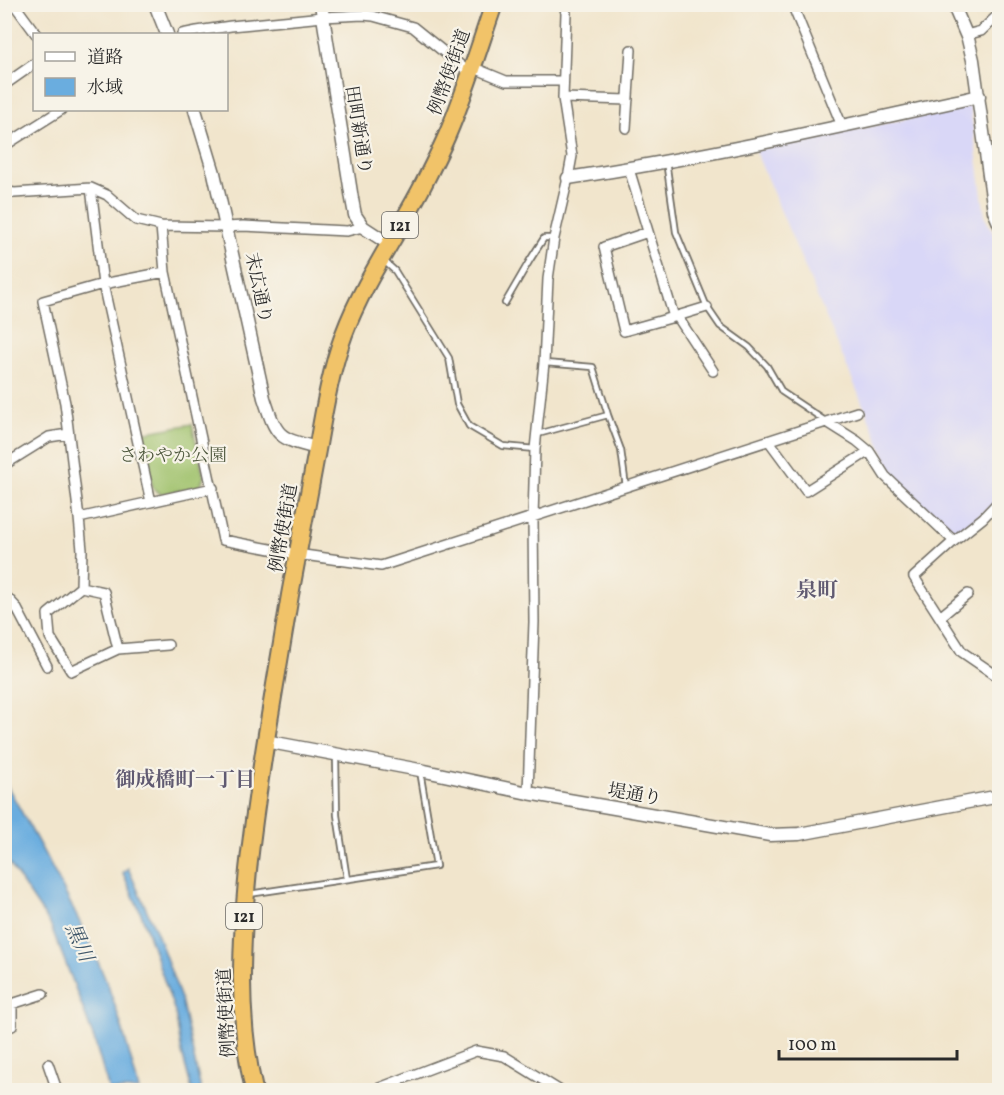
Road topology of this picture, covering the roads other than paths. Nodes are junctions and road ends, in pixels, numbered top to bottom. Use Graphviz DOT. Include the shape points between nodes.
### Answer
graph roads {
  1 [pos="14,4"];
  2 [pos="155,4"];
  3 [pos="494,4"];
  4 [pos="564,4"];
  5 [pos="792,4"];
  6 [pos="953,4"];
  7 [pos="322,11"];
  8 [pos="999,13"];
  9 [pos="35,33"];
  10 [pos="167,33"];
  11 [pos="187,33"];
  12 [pos="966,35"];
  13 [pos="631,50"];
  14 [pos="33,65"];
  15 [pos="471,70"];
  16 [pos="563,81"];
  17 [pos="4,85"];
  18 [pos="979,96"];
  19 [pos="563,98"];
  20 [pos="628,100"];
  21 [pos="59,111"];
  22 [pos="195,111"];
  23 [pos="842,126"];
  24 [pos="626,128"];
  25 [pos="4,146"];
  26 [pos="666,161"];
  27 [pos="629,169"];
  28 [pos="568,178"];
  29 [pos="91,188"];
  30 [pos="4,191"];
  31 [pos="999,225"];
  32 [pos="161,226"];
  33 [pos="227,227"];
  34 [pos="363,227"];
  35 [pos="648,232"];
  36 [pos="554,238"];
  37 [pos="385,251"];
  38 [pos="165,272"];
  39 [pos="103,284"];
  40 [pos="505,303"];
  41 [pos="707,307"];
  42 [pos="675,316"];
  43 [pos="544,363"];
  44 [pos="713,371"];
  45 [pos="856,412"];
  46 [pos="608,415"];
  47 [pos="827,422"];
  48 [pos="68,434"];
  49 [pos="538,434"];
  50 [pos="770,441"];
  51 [pos="317,448"];
  52 [pos="536,449"];
  53 [pos="869,451"];
  54 [pos="4,465"];
  55 [pos="626,487"];
  56 [pos="213,488"];
  57 [pos="999,500"];
  58 [pos="151,502"];
  59 [pos="79,518"];
  60 [pos="533,518"];
  61 [pos="954,542"];
  62 [pos="297,554"];
  63 [pos="81,587"];
  64 [pos="4,594"];
  65 [pos="968,594"];
  66 [pos="940,617"];
  67 [pos="168,645"];
  68 [pos="118,649"];
  69 [pos="46,666"];
  70 [pos="999,678"];
  71 [pos="265,741"];
  72 [pos="336,754"];
  73 [pos="420,771"];
  74 [pos="528,793"];
  75 [pos="999,796"];
  76 [pos="347,879"];
  77 [pos="246,895"];
  78 [pos="43,994"];
  79 [pos="4,1026"];
  80 [pos="48,1064"];
  81 [pos="57,1090"];
  82 [pos="254,1090"];
  83 [pos="374,1090"];
  84 [pos="559,1090"];
  1 -- 9 [label="street"];
  2 -- 10 [label="street"];
  3 -- 15 [label="highway, 例幣使街道 / 121"];
  4 -- 16 [label="street"];
  5 -- 23 [label="street"];
  6 -- 12 [label="street"];
  7 -- 11 [label="street"];
  7 -- 15 [label="street" via="384,18 413,27"];
  7 -- 34 [label="street, 田町新通り" via="352,199"];
  8 -- 12 [label="street" via="981,31"];
  12 -- 18 [label="street"];
  13 -- 20 [label="street"];
  14 -- 17 [label="street"];
  15 -- 16 [label="street" via="506,81"];
  15 -- 37 [label="highway, 例幣使街道 / 121" via="447,135"];
  16 -- 19 [label="street"];
  18 -- 23 [label="street"];
  18 -- 31 [label="street"];
  19 -- 20 [label="street"];
  19 -- 28 [label="street" via="572,156"];
  20 -- 24 [label="street"];
  21 -- 25 [label="street"];
  22 -- 33 [label="street, 末広通り"];
  23 -- 26 [label="street"];
  26 -- 27 [label="street"];
  26 -- 41 [label="lane" via="676,232"];
  27 -- 28 [label="street"];
  27 -- 35 [label="street"];
  28 -- 36 [label="street"];
  29 -- 30 [label="street"];
  29 -- 32 [label="street" via="107,195 136,220"];
  29 -- 39 [label="street"];
  32 -- 33 [label="street"];
  32 -- 38 [label="street"];
  33 -- 34 [label="street" via="347,231"];
  33 -- 51 [label="street, 末広通り" via="270,416 285,438"];
  34 -- 37 [label="street"];
  35 -- 42 [label="street"];
  35 -- 42 [label="street" via="604,247 624,331"];
  36 -- 40 [label="lane" via="544,238"];
  36 -- 43 [label="street"];
  37 -- 51 [label="highway, 例幣使街道 / 121" via="350,318 337,355"];
  37 -- 52 [label="lane" via="448,358 457,404 469,426 503,446"];
  38 -- 39 [label="street"];
  38 -- 56 [label="street"];
  39 -- 48 [label="street" via="43,301"];
  39 -- 58 [label="street"];
  41 -- 42 [label="street"];
  41 -- 47 [label="lane" via="720,326 749,347 766,366 782,392"];
  42 -- 44 [label="street"];
  43 -- 46 [label="lane" via="593,367"];
  43 -- 49 [label="street"];
  45 -- 47 [label="street"];
  46 -- 49 [label="lane"];
  46 -- 55 [label="lane" via="621,450"];
  47 -- 50 [label="street"];
  47 -- 53 [label="street"];
  48 -- 54 [label="street" via="50,437"];
  48 -- 59 [label="street"];
  49 -- 52 [label="street"];
  50 -- 53 [label="street" via="806,491"];
  50 -- 55 [label="street"];
  51 -- 62 [label="highway, 例幣使街道 / 121"];
  52 -- 60 [label="street"];
  53 -- 61 [label="street" via="885,476"];
  55 -- 60 [label="street"];
  56 -- 58 [label="street"];
  56 -- 62 [label="street" via="224,540"];
  57 -- 61 [label="street"];
  58 -- 59 [label="street"];
  59 -- 63 [label="street"];
  60 -- 62 [label="street" via="381,566"];
  60 -- 74 [label="street"];
  61 -- 66 [label="street" via="914,578"];
  62 -- 71 [label="highway, 例幣使街道 / 121"];
  63 -- 68 [label="street" via="104,592"];
  63 -- 68 [label="street" via="48,614 50,637 70,671"];
  64 -- 69 [label="street" via="16,607"];
  65 -- 66 [label="street"];
  66 -- 70 [label="street" via="962,652"];
  67 -- 68 [label="street"];
  71 -- 72 [label="street, 堤通り"];
  71 -- 77 [label="highway, 例幣使街道 / 121"];
  72 -- 73 [label="street, 堤通り"];
  72 -- 76 [label="lane" via="337,815"];
  73 -- 74 [label="street, 堤通り"];
  73 -- 76 [label="lane" via="436,866"];
  74 -- 75 [label="street, 堤通り" via="770,835 799,834"];
  76 -- 77 [label="lane"];
  77 -- 82 [label="highway, 例幣使街道 / 121" via="243,1026"];
  78 -- 79 [label="street" via="12,1004 12,1026"];
  80 -- 81 [label="street"];
  83 -- 84 [label="street" via="476,1052 504,1056"];
}
